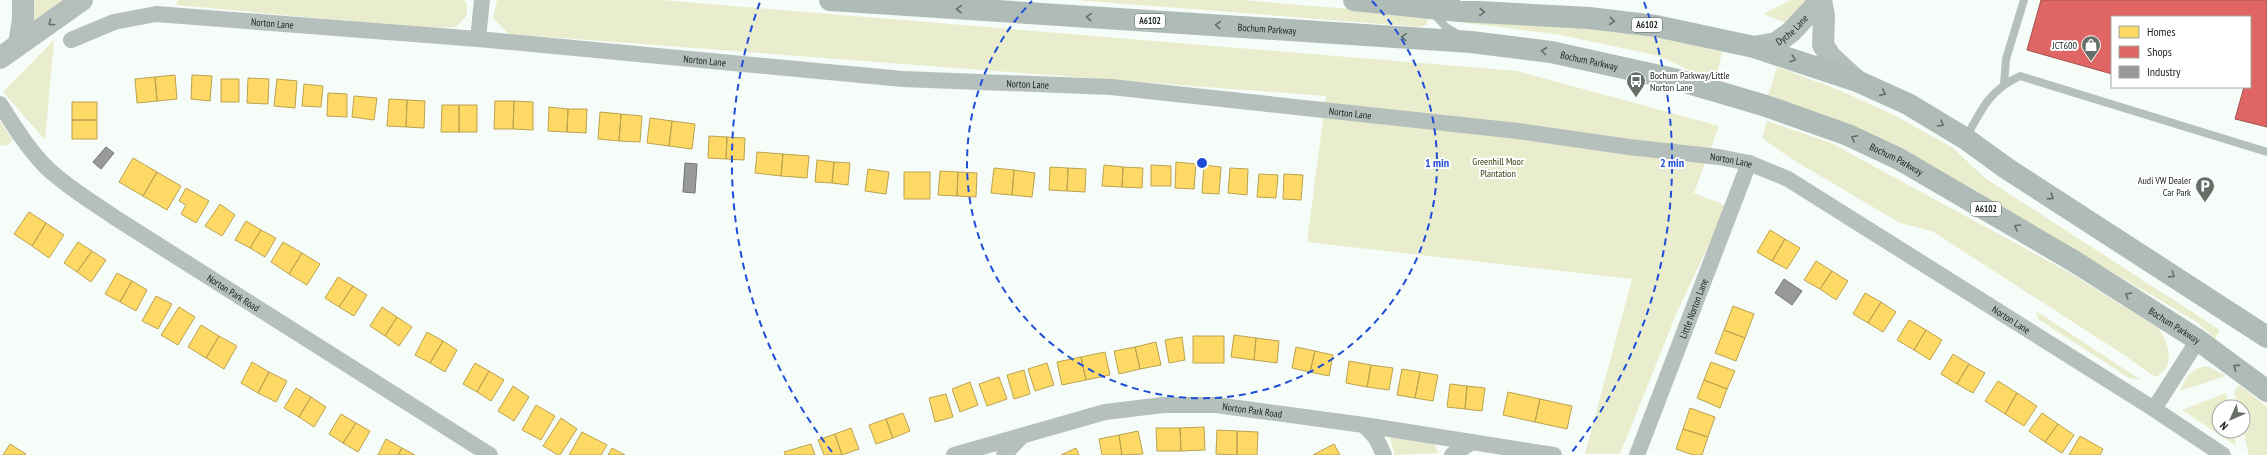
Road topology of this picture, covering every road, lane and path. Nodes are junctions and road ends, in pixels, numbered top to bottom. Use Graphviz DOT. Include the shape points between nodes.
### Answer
graph roads {
  1 [pos="23,0"];
  2 [pos="82,0"];
  3 [pos="482,0"];
  4 [pos="830,0"];
  5 [pos="1354,0"];
  6 [pos="1821,0"];
  7 [pos="2024,0"];
  8 [pos="1429,4"];
  9 [pos="1449,19"];
  10 [pos="478,39"];
  11 [pos="71,40"];
  12 [pos="19,44"];
  13 [pos="1754,47"];
  14 [pos="0,58"];
  15 [pos="1857,81"];
  16 [pos="2004,84"];
  17 [pos="0,104"];
  18 [pos="1966,139"];
  19 [pos="2267,152"];
  20 [pos="1749,162"];
  21 [pos="2267,337"];
  22 [pos="2198,340"];
  23 [pos="2267,391"];
  24 [pos="2154,409"];
  25 [pos="1364,425"];
  26 [pos="1023,435"];
  27 [pos="1472,442"];
  28 [pos="490,455"];
  29 [pos="954,455"];
  30 [pos="1004,455"];
  31 [pos="1384,455"];
  32 [pos="1452,455"];
  33 [pos="1554,455"];
  34 [pos="1637,455"];
  35 [pos="2223,455"];
  1 -- 12 [label="street"];
  2 -- 12 [label="street, one-way"];
  3 -- 10 [label="street"];
  9 -- 4 [label="highway, Bochum Parkway / A6102, one-way"];
  5 -- 8 [label="highway, Bochum Parkway / A6102"];
  6 -- 13 [label="street, Dyche Lane" via="1791,32 1776,43"];
  6 -- 15 [label="street, Dyche Lane" via="1824,16 1823,45 1831,57"];
  7 -- 16 [label="lane" via="2006,59"];
  8 -- 9 [label="highway, Bochum Parkway / A6102"];
  9 -- 13 [label="highway, Bochum Parkway / A6102, one-way" via="1589,18 1656,26"];
  22 -- 9 [label="highway, Bochum Parkway / A6102, one-way" via="2072,260 1949,187 1899,159 1848,136 1766,106 1678,80 1551,52 1471,42"];
  10 -- 11 [label="street, Norton Lane" via="156,14 114,22"];
  10 -- 20 [label="street, Norton Lane" via="903,79 1111,87 1518,131"];
  12 -- 14 [label="street"];
  13 -- 15 [label="highway, Bochum Parkway / A6102, one-way"];
  15 -- 18 [label="highway, Bochum Parkway / A6102, one-way" via="1908,104"];
  16 -- 18 [label="lane" via="1984,104"];
  16 -- 19 [label="lane" via="2020,76"];
  17 -- 28 [label="street, Norton Park Road" via="23,140 47,167 68,185 114,217"];
  18 -- 21 [label="highway, Bochum Parkway / A6102, one-way" via="2006,168"];
  20 -- 24 [label="street, Norton Lane" via="1788,179"];
  20 -- 34 [label="street, Little Norton Lane"];
  23 -- 22 [label="highway, Bochum Parkway / A6102, one-way"];
  22 -- 24 [label="street"];
  24 -- 35 [label="street, Norton Lane"];
  25 -- 26 [label="street, Norton Park Road" via="1216,404 1163,405 1105,412"];
  25 -- 27 [label="street, Norton Park Road"];
  25 -- 31 [label="street" via="1376,438"];
  26 -- 29 [label="street, Norton Park Road"];
  26 -- 30 [label="street"];
  27 -- 32 [label="street"];
  27 -- 33 [label="street, Norton Park Road"];
}
